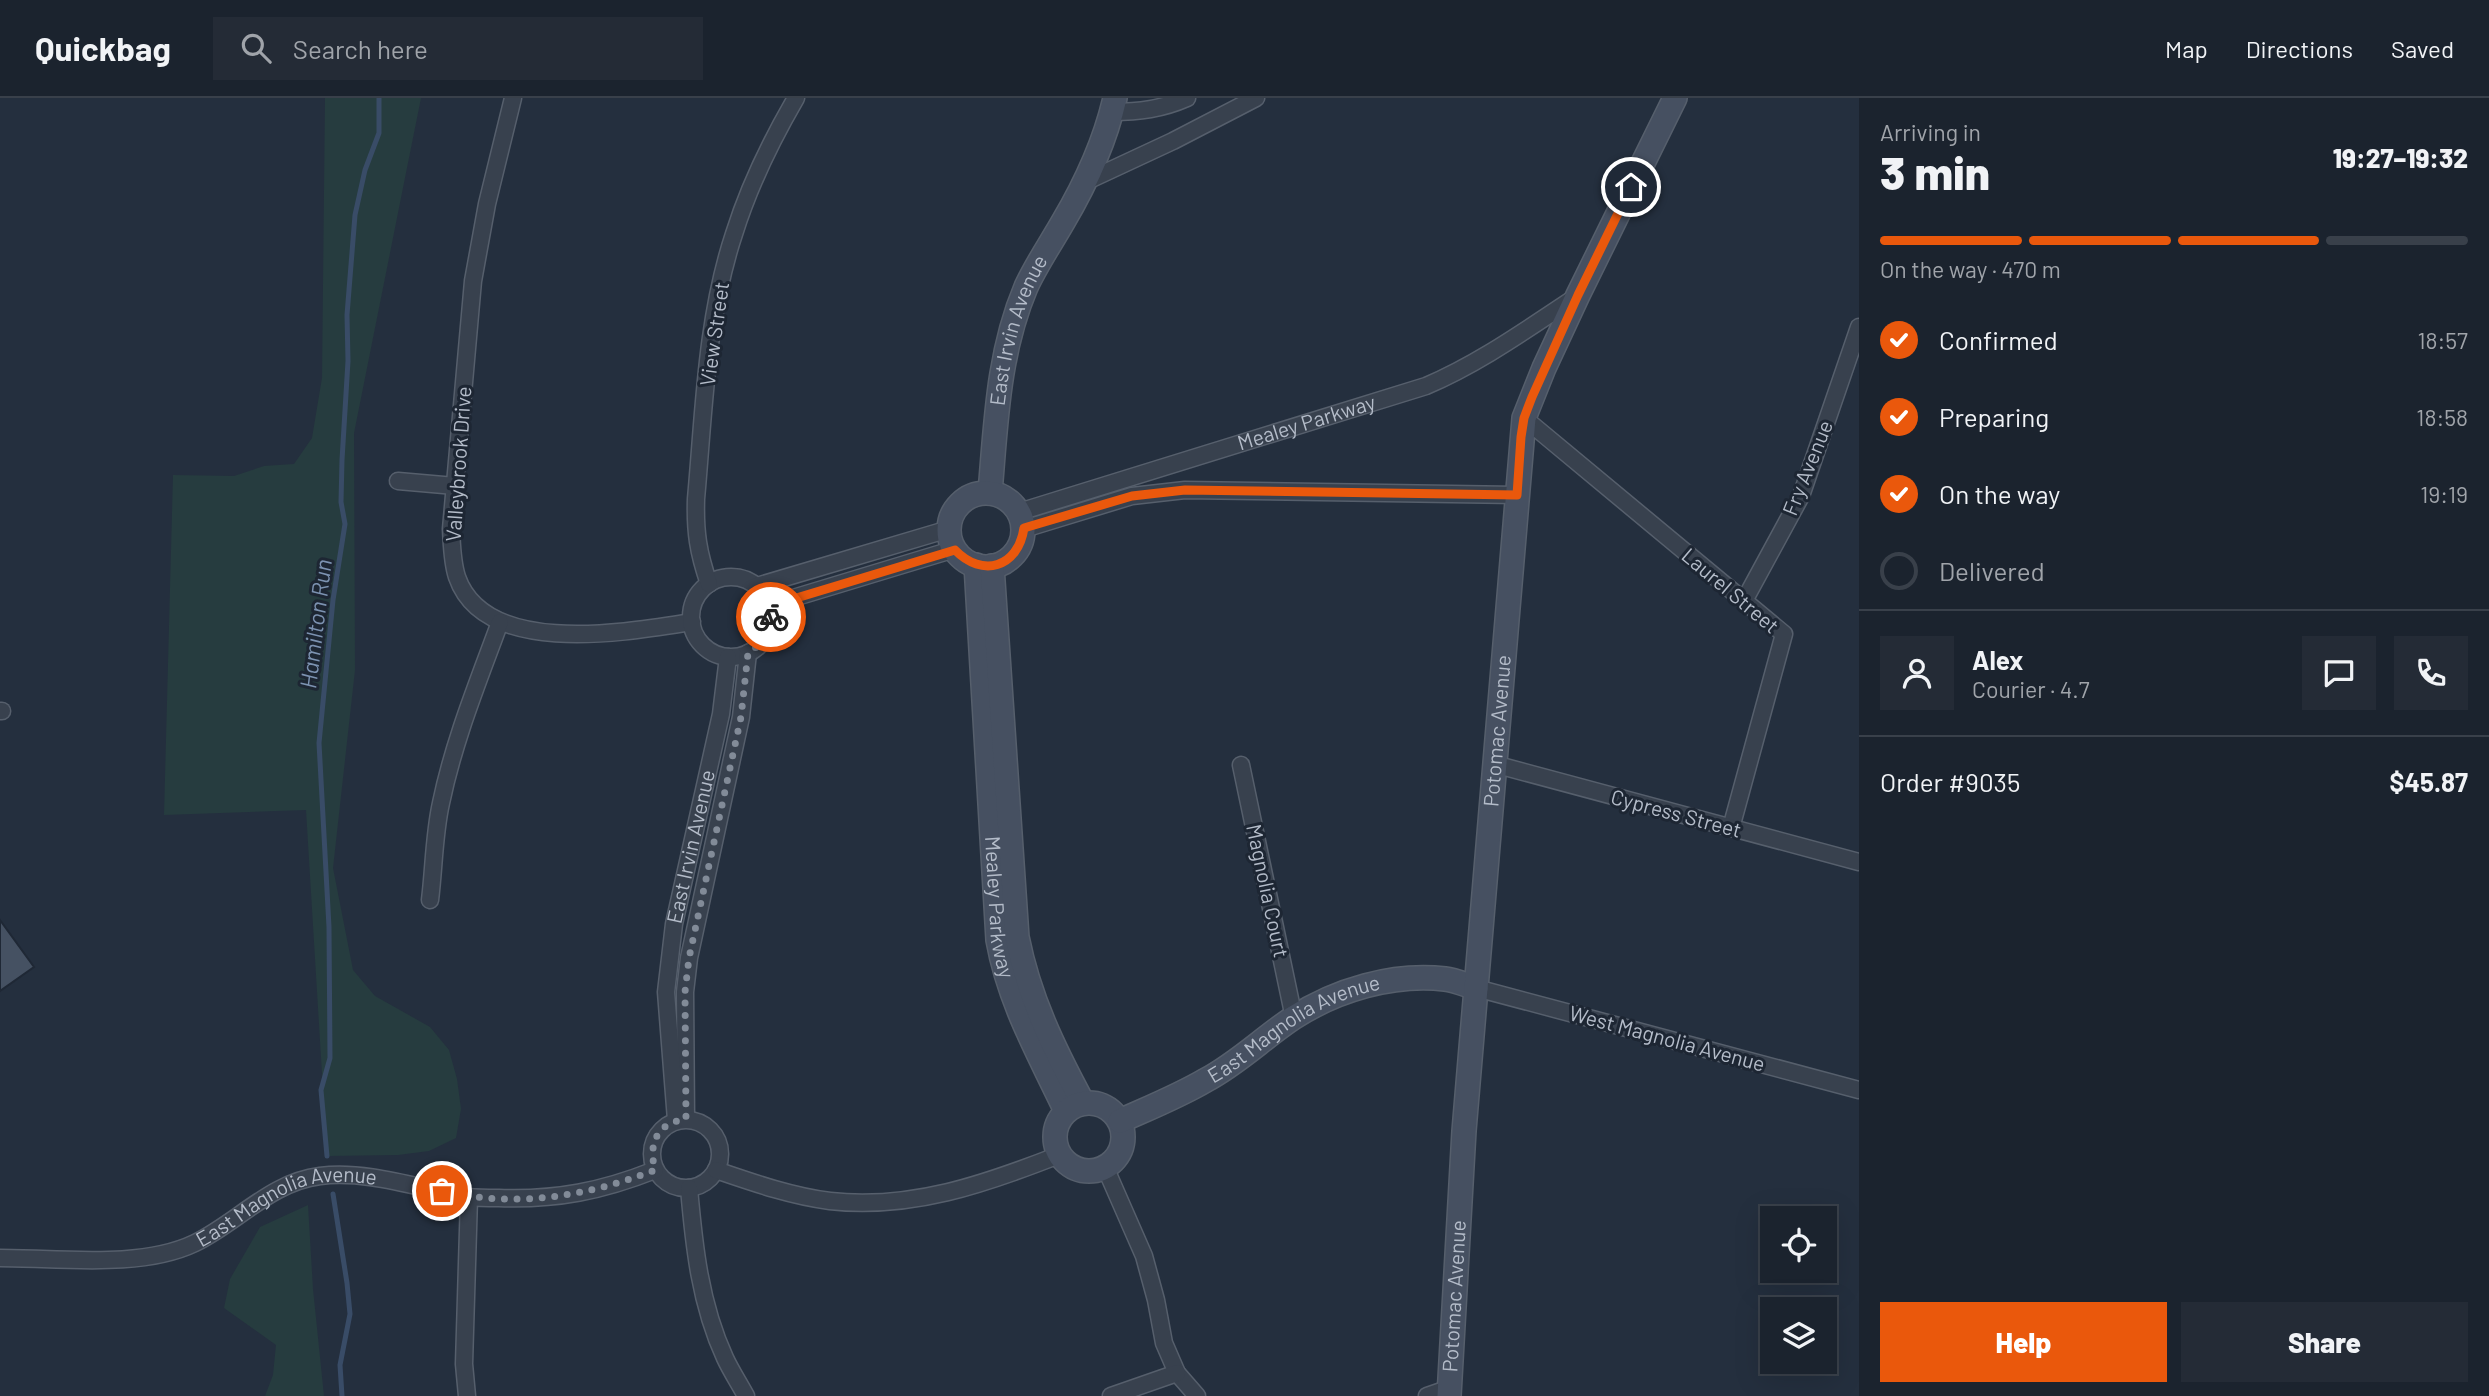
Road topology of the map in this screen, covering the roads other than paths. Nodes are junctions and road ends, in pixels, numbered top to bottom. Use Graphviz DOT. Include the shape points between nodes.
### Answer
graph roads {
  1 [pos="513,98"];
  2 [pos="796,98"];
  3 [pos="1187,98"];
  4 [pos="1256,98"];
  5 [pos="1675,98"];
  6 [pos="1113,105"];
  7 [pos="1085,182"];
  8 [pos="1578,295"];
  9 [pos="1859,327"];
  10 [pos="1524,418"];
  11 [pos="398,481"];
  12 [pos="455,486"];
  13 [pos="990,493"];
  14 [pos="1517,495"];
  15 [pos="1022,520"];
  16 [pos="952,539"];
  17 [pos="984,566"];
  18 [pos="709,584"];
  19 [pos="757,586"];
  20 [pos="1744,601"];
  21 [pos="770,606"];
  22 [pos="500,622"];
  23 [pos="692,622"];
  24 [pos="748,653"];
  25 [pos="729,657"];
  26 [pos="1494,764"];
  27 [pos="1241,765"];
  28 [pos="1731,828"];
  29 [pos="1859,862"];
  30 [pos="430,900"];
  31 [pos="1476,988"];
  32 [pos="1294,1018"];
  33 [pos="1859,1090"];
  34 [pos="1074,1107"];
  35 [pos="681,1120"];
  36 [pos="1120,1121"];
  37 [pos="1059,1155"];
  38 [pos="1105,1167"];
  39 [pos="655,1170"];
  40 [pos="716,1170"];
  41 [pos="689,1188"];
  42 [pos="470,1197"];
  43 [pos="0,1258"];
  44 [pos="1177,1373"];
  45 [pos="1450,1392"];
  46 [pos="467,1396"];
  47 [pos="746,1396"];
  48 [pos="1111,1396"];
  49 [pos="1197,1396"];
  50 [pos="1427,1396"];
  1 -- 12 [label="street, Valleybrook Drive" via="473,281"];
  2 -- 18 [label="street, View Street" via="754,181 733,235 718,298 695,531"];
  3 -- 6 [label="street, East Irvin Avenue" via="1140,112"];
  4 -- 7 [label="street"];
  5 -- 8 [label="street, Potomac Avenue"];
  6 -- 7 [label="street, East Irvin Avenue"];
  7 -- 13 [label="street, East Irvin Avenue" via="1028,284 1005,347"];
  8 -- 10 [label="street, Potomac Avenue"];
  8 -- 15 [label="street, Mealey Parkway" via="1491,354 1426,386"];
  9 -- 20 [label="street, Fry Avenue" via="1801,496"];
  10 -- 14 [label="street, Potomac Avenue"];
  10 -- 20 [label="street, Laurel Street"];
  11 -- 12 [label="street"];
  12 -- 22 [label="street, Valleybrook Drive" via="451,529 458,579 468,597"];
  13 -- 15 [label="street" via="1012,502"];
  13 -- 16 [label="street" via="961,502 953,514"];
  14 -- 15 [label="street" via="1185,490 1132,496"];
  14 -- 26 [label="street, Potomac Avenue"];
  15 -- 17 [label="street" via="1022,542 1015,553 1005,562"];
  16 -- 17 [label="street" via="964,559"];
  16 -- 19 [label="street"];
  16 -- 21 [label="street"];
  17 -- 34 [label="street, Mealey Parkway" via="998,940 1016,1006"];
  18 -- 19 [label="street" via="734,577"];
  18 -- 23 [label="street" via="692,608"];
  19 -- 21 [label="street"];
  20 -- 28 [label="street, Laurel Street" via="1784,634"];
  21 -- 24 [label="street" via="767,635"];
  22 -- 23 [label="street, Valleybrook Drive" via="539,632 589,633"];
  22 -- 30 [label="street" via="448,771"];
  23 -- 25 [label="street" via="698,639 711,652"];
  24 -- 25 [label="street"];
  24 -- 35 [label="street, East Irvin Avenue" via="741,717 689,958"];
  25 -- 35 [label="street, East Irvin Avenue" via="667,980"];
  26 -- 28 [label="street, Cypress Street"];
  26 -- 31 [label="street, Potomac Avenue"];
  27 -- 32 [label="street, Magnolia Court"];
  28 -- 29 [label="street, Cypress Street"];
  31 -- 32 [label="street, East Magnolia Avenue" via="1446,979 1384,981 1354,989"];
  31 -- 33 [label="street, West Magnolia Avenue"];
  31 -- 45 [label="street, Potomac Avenue"];
  32 -- 36 [label="street, East Magnolia Avenue" via="1206,1080"];
  34 -- 36 [label="street" via="1097,1103"];
  34 -- 37 [label="street" via="1057,1124 1054,1140"];
  35 -- 39 [label="street" via="663,1128 654,1140"];
  35 -- 40 [label="street" via="698,1121 716,1136 720,1159"];
  36 -- 38 [label="street" via="1122,1147"];
  37 -- 38 [label="street" via="1080,1170"];
  37 -- 40 [label="street" via="958,1191 873,1203 776,1190"];
  38 -- 44 [label="street" via="1144,1256 1164,1343"];
  39 -- 41 [label="street" via="676,1187"];
  39 -- 42 [label="street, East Magnolia Avenue" via="571,1196"];
  40 -- 41 [label="street" via="700,1185"];
  41 -- 47 [label="street" via="704,1297 725,1358"];
  42 -- 43 [label="street, East Magnolia Avenue" via="357,1176 321,1175 262,1198 227,1225 163,1255"];
  42 -- 46 [label="street"];
  44 -- 48 [label="street"];
  44 -- 49 [label="street"];
  45 -- 50 [label="street"];
}
